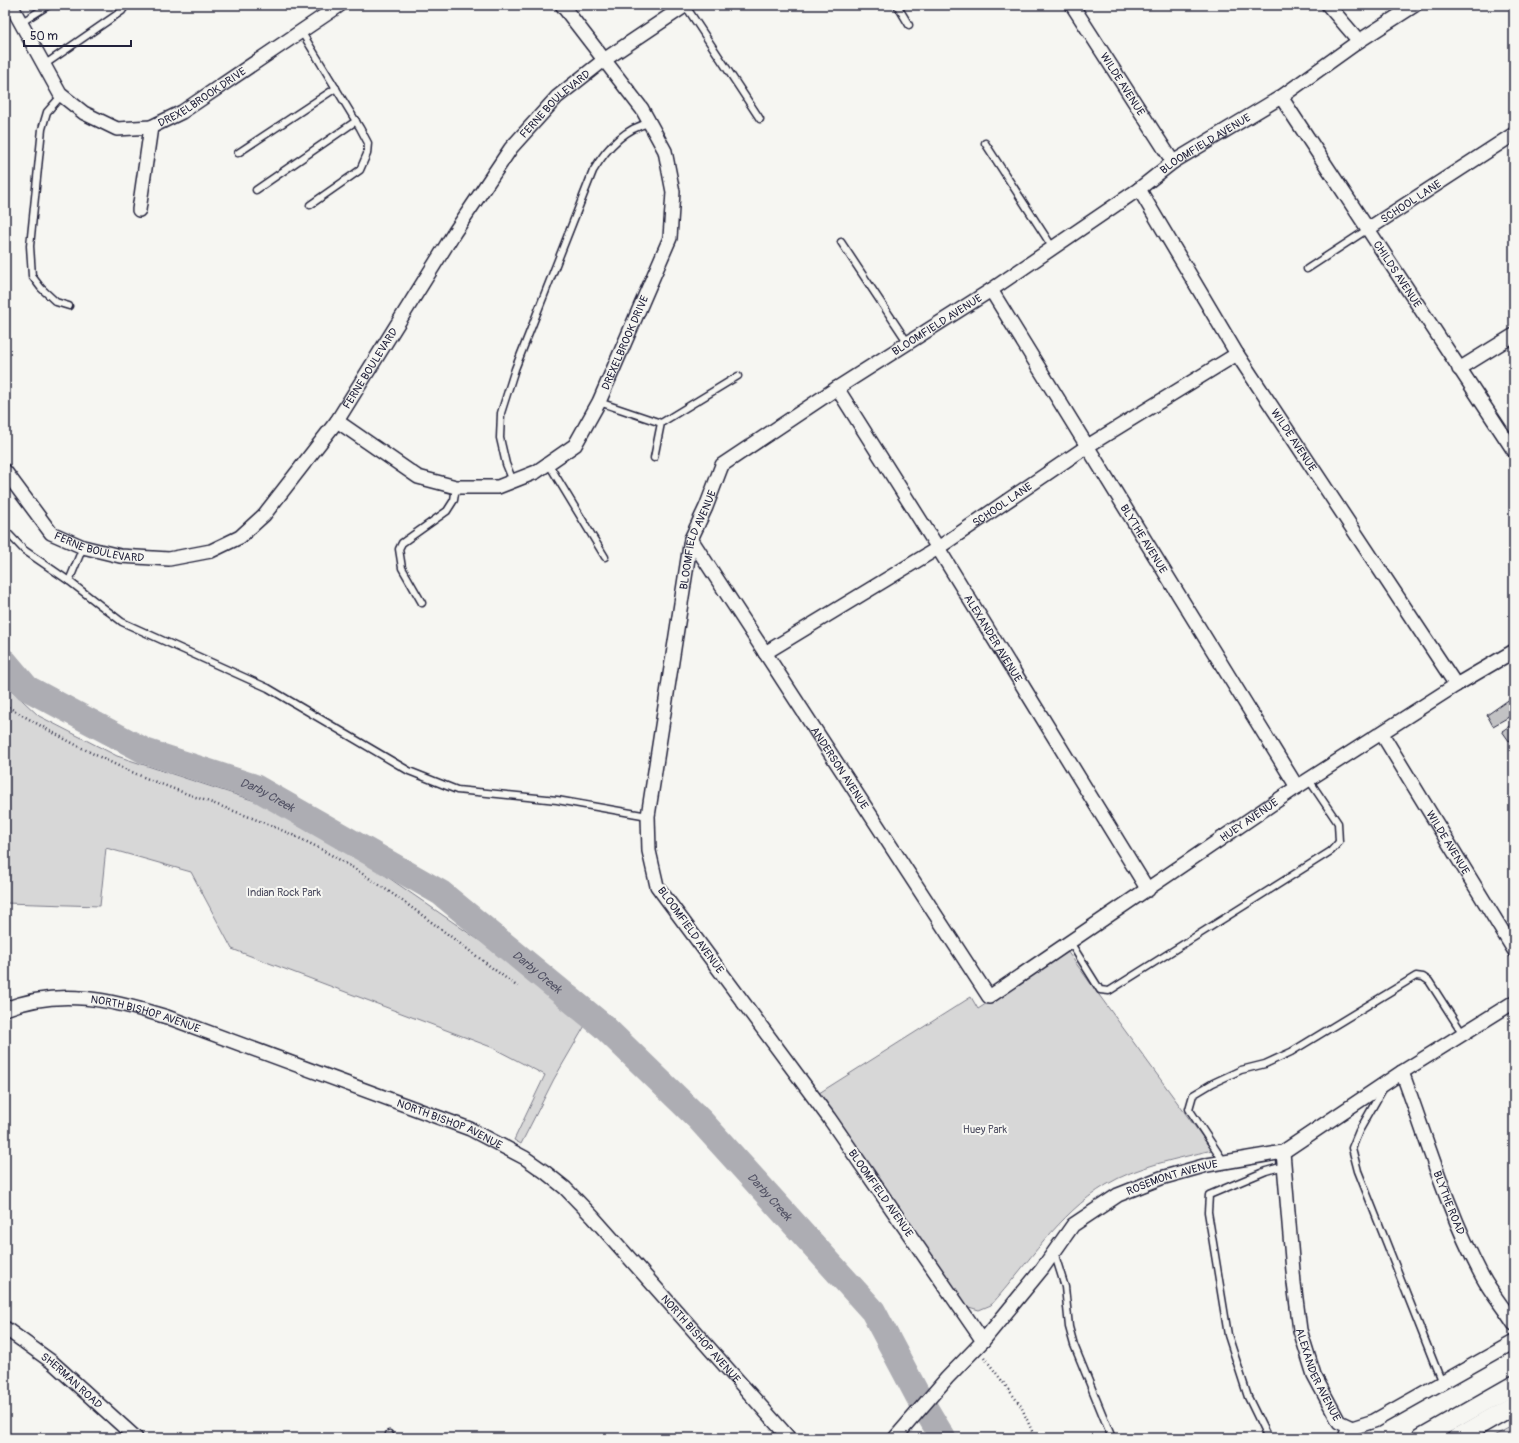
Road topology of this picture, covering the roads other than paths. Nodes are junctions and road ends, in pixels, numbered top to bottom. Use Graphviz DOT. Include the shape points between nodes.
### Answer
graph roads {
  1 [pos="11,5"];
  2 [pos="48,5"];
  3 [pos="126,5"];
  4 [pos="340,5"];
  5 [pos="562,5"];
  6 [pos="686,5"];
  7 [pos="897,5"];
  8 [pos="1072,5"];
  9 [pos="1328,5"];
  10 [pos="1415,5"];
  11 [pos="22,22"];
  12 [pos="909,25"];
  13 [pos="300,32"];
  14 [pos="1359,41"];
  15 [pos="604,60"];
  16 [pos="44,65"];
  17 [pos="336,88"];
  18 [pos="62,95"];
  19 [pos="1281,97"];
  20 [pos="760,119"];
  21 [pos="356,121"];
  22 [pos="650,124"];
  23 [pos="151,127"];
  24 [pos="1514,134"];
  25 [pos="985,144"];
  26 [pos="238,153"];
  27 [pos="1173,162"];
  28 [pos="1139,189"];
  29 [pos="256,190"];
  30 [pos="310,205"];
  31 [pos="138,210"];
  32 [pos="1368,229"];
  33 [pos="841,242"];
  34 [pos="1053,248"];
  35 [pos="1307,268"];
  36 [pos="991,290"];
  37 [pos="69,306"];
  38 [pos="1514,335"];
  39 [pos="908,343"];
  40 [pos="1237,354"];
  41 [pos="1459,369"];
  42 [pos="738,376"];
  43 [pos="837,388"];
  44 [pos="599,402"];
  45 [pos="337,421"];
  46 [pos="661,423"];
  47 [pos="1086,447"];
  48 [pos="1514,451"];
  49 [pos="654,458"];
  50 [pos="548,463"];
  51 [pos="5,471"];
  52 [pos="513,481"];
  53 [pos="456,488"];
  54 [pos="5,530"];
  55 [pos="691,539"];
  56 [pos="83,547"];
  57 [pos="938,548"];
  58 [pos="605,557"];
  59 [pos="69,581"];
  60 [pos="422,603"];
  61 [pos="1514,651"];
  62 [pos="765,653"];
  63 [pos="1456,685"];
  64 [pos="1382,734"];
  65 [pos="1309,780"];
  66 [pos="1297,787"];
  67 [pos="648,816"];
  68 [pos="1148,890"];
  69 [pos="1070,942"];
  70 [pos="1514,950"];
  71 [pos="989,997"];
  72 [pos="1514,1002"];
  73 [pos="5,1009"];
  74 [pos="1463,1034"];
  75 [pos="1402,1072"];
  76 [pos="1387,1082"];
  77 [pos="1283,1152"];
  78 [pos="1224,1162"];
  79 [pos="1284,1166"];
  80 [pos="1054,1252"];
  81 [pos="1514,1324"];
  82 [pos="5,1328"];
  83 [pos="1514,1342"];
  84 [pos="979,1344"];
  85 [pos="1442,1383"];
  86 [pos="1514,1385"];
  87 [pos="1514,1405"];
  88 [pos="1346,1425"];
  89 [pos="136,1438"];
  90 [pos="789,1438"];
  91 [pos="895,1438"];
  92 [pos="1112,1438"];
  93 [pos="1268,1438"];
  94 [pos="1341,1438"];
  95 [pos="1421,1438"];
  96 [pos="1457,1438"];
  1 -- 11 [label="street, DREXELBROOK DRIVE"];
  2 -- 11 [label="lane"];
  3 -- 16 [label="lane" via="122,11"];
  4 -- 13 [label="street, DREXELBROOK DRIVE"];
  5 -- 15 [label="street, DREXELBROOK DRIVE"];
  6 -- 15 [label="street, FERNE BOULEVARD"];
  6 -- 20 [label="lane"];
  7 -- 12 [label="lane"];
  8 -- 27 [label="street, WILDE AVENUE"];
  9 -- 14 [label="street"];
  10 -- 14 [label="street, BLOOMFIELD AVENUE"];
  11 -- 16 [label="street, DREXELBROOK DRIVE"];
  13 -- 17 [label="lane"];
  13 -- 23 [label="street, DREXELBROOK DRIVE" via="182,112"];
  14 -- 19 [label="street, BLOOMFIELD AVENUE"];
  15 -- 22 [label="street, DREXELBROOK DRIVE" via="642,109"];
  15 -- 45 [label="street, FERNE BOULEVARD" via="557,97 512,148 454,234"];
  16 -- 18 [label="street, DREXELBROOK DRIVE"];
  17 -- 21 [label="lane"];
  17 -- 26 [label="lane"];
  18 -- 23 [label="street, DREXELBROOK DRIVE" via="84,113 117,129"];
  18 -- 37 [label="lane" via="46,112 42,129 30,246 32,276 56,302"];
  19 -- 27 [label="street, BLOOMFIELD AVENUE"];
  19 -- 32 [label="street, CHILDS AVENUE"];
  21 -- 29 [label="lane"];
  21 -- 30 [label="lane" via="368,143 364,164 360,170"];
  22 -- 44 [label="street, DREXELBROOK DRIVE" via="665,151 673,192 670,238"];
  22 -- 52 [label="lane" via="638,126 621,136 603,153 593,171 515,369 501,413 500,438"];
  23 -- 31 [label="street"];
  24 -- 32 [label="street, SCHOOL LANE"];
  25 -- 34 [label="lane"];
  27 -- 28 [label="street, BLOOMFIELD AVENUE"];
  28 -- 34 [label="street, BLOOMFIELD AVENUE"];
  28 -- 40 [label="street, WILDE AVENUE"];
  32 -- 35 [label="lane, SCHOOL LANE"];
  32 -- 41 [label="street, CHILDS AVENUE"];
  33 -- 39 [label="lane"];
  34 -- 36 [label="street, BLOOMFIELD AVENUE"];
  36 -- 39 [label="street, BLOOMFIELD AVENUE"];
  36 -- 47 [label="street, BLYTHE AVENUE"];
  38 -- 41 [label="street"];
  39 -- 43 [label="street, BLOOMFIELD AVENUE"];
  40 -- 47 [label="street, SCHOOL LANE"];
  40 -- 63 [label="street, WILDE AVENUE"];
  41 -- 48 [label="street, CHILDS AVENUE"];
  42 -- 46 [label="lane"];
  43 -- 55 [label="street, BLOOMFIELD AVENUE" via="722,465"];
  43 -- 57 [label="street, ALEXANDER AVENUE"];
  44 -- 46 [label="lane"];
  44 -- 50 [label="street, DREXELBROOK DRIVE" via="575,445"];
  45 -- 53 [label="street, DREXELBROOK DRIVE" via="418,477"];
  45 -- 56 [label="street, FERNE BOULEVARD" via="264,514 240,537 211,551 169,559 120,556"];
  46 -- 49 [label="lane"];
  47 -- 57 [label="street, SCHOOL LANE"];
  47 -- 66 [label="street, BLYTHE AVENUE"];
  50 -- 52 [label="street, DREXELBROOK DRIVE" via="536,472"];
  50 -- 58 [label="lane"];
  51 -- 56 [label="street, FERNE BOULEVARD" via="51,533"];
  52 -- 53 [label="street, DREXELBROOK DRIVE" via="498,487"];
  53 -- 60 [label="lane" via="454,500 446,511 402,543 399,549 402,568"];
  54 -- 59 [label="lane" via="24,550"];
  55 -- 62 [label="street, ANDERSON AVENUE"];
  55 -- 67 [label="street, BLOOMFIELD AVENUE"];
  56 -- 59 [label="lane"];
  57 -- 62 [label="street, SCHOOL LANE"];
  57 -- 68 [label="street, ALEXANDER AVENUE"];
  59 -- 67 [label="lane" via="122,622 268,688 409,771 457,790 557,800"];
  61 -- 63 [label="street, HUEY AVENUE"];
  62 -- 71 [label="street, ANDERSON AVENUE"];
  63 -- 64 [label="street, HUEY AVENUE"];
  64 -- 65 [label="street, HUEY AVENUE"];
  64 -- 70 [label="street, WILDE AVENUE"];
  65 -- 66 [label="street, HUEY AVENUE"];
  65 -- 69 [label="lane" via="1338,823 1339,842 1331,851 1109,991 1100,990"];
  66 -- 68 [label="street, HUEY AVENUE"];
  67 -- 84 [label="street, BLOOMFIELD AVENUE" via="650,850 657,886 829,1118"];
  68 -- 69 [label="street, HUEY AVENUE"];
  69 -- 71 [label="street, HUEY AVENUE"];
  72 -- 74 [label="street, ROSEMONT AVENUE"];
  73 -- 90 [label="street, NORTH BISHOP AVENUE" via="37,1000 66,998 94,998 122,1003 167,1017 470,1129 525,1158 565,1188 593,1217"];
  74 -- 75 [label="street, ROSEMONT AVENUE"];
  74 -- 78 [label="lane" via="1429,981 1416,976 1292,1052 1213,1082 1193,1095 1189,1109"];
  75 -- 76 [label="street, ROSEMONT AVENUE"];
  75 -- 81 [label="street, BLYTHE ROAD" via="1462,1232 1482,1276"];
  76 -- 77 [label="street, ROSEMONT AVENUE"];
  76 -- 85 [label="lane" via="1352,1148 1358,1170"];
  77 -- 78 [label="street, ROSEMONT AVENUE"];
  77 -- 79 [label="street, ALEXANDER AVENUE"];
  78 -- 80 [label="street, ROSEMONT AVENUE" via="1161,1178 1118,1195 1073,1225"];
  79 -- 88 [label="street, ALEXANDER AVENUE" via="1300,1330 1314,1375 1339,1422"];
  79 -- 93 [label="lane" via="1210,1195 1209,1207 1228,1335 1248,1397"];
  80 -- 84 [label="street, ROSEMONT AVENUE"];
  80 -- 92 [label="lane" via="1063,1279 1074,1345"];
  82 -- 89 [label="street, SHERMAN ROAD" via="52,1362"];
  83 -- 85 [label="street, ALEXANDER AVENUE"];
  84 -- 91 [label="street, ROSEMONT AVENUE"];
  85 -- 88 [label="street, ALEXANDER AVENUE" via="1374,1421 1352,1428"];
  86 -- 95 [label="main road"];
  87 -- 96 [label="main road"];
  88 -- 94 [label="lane"];
}
